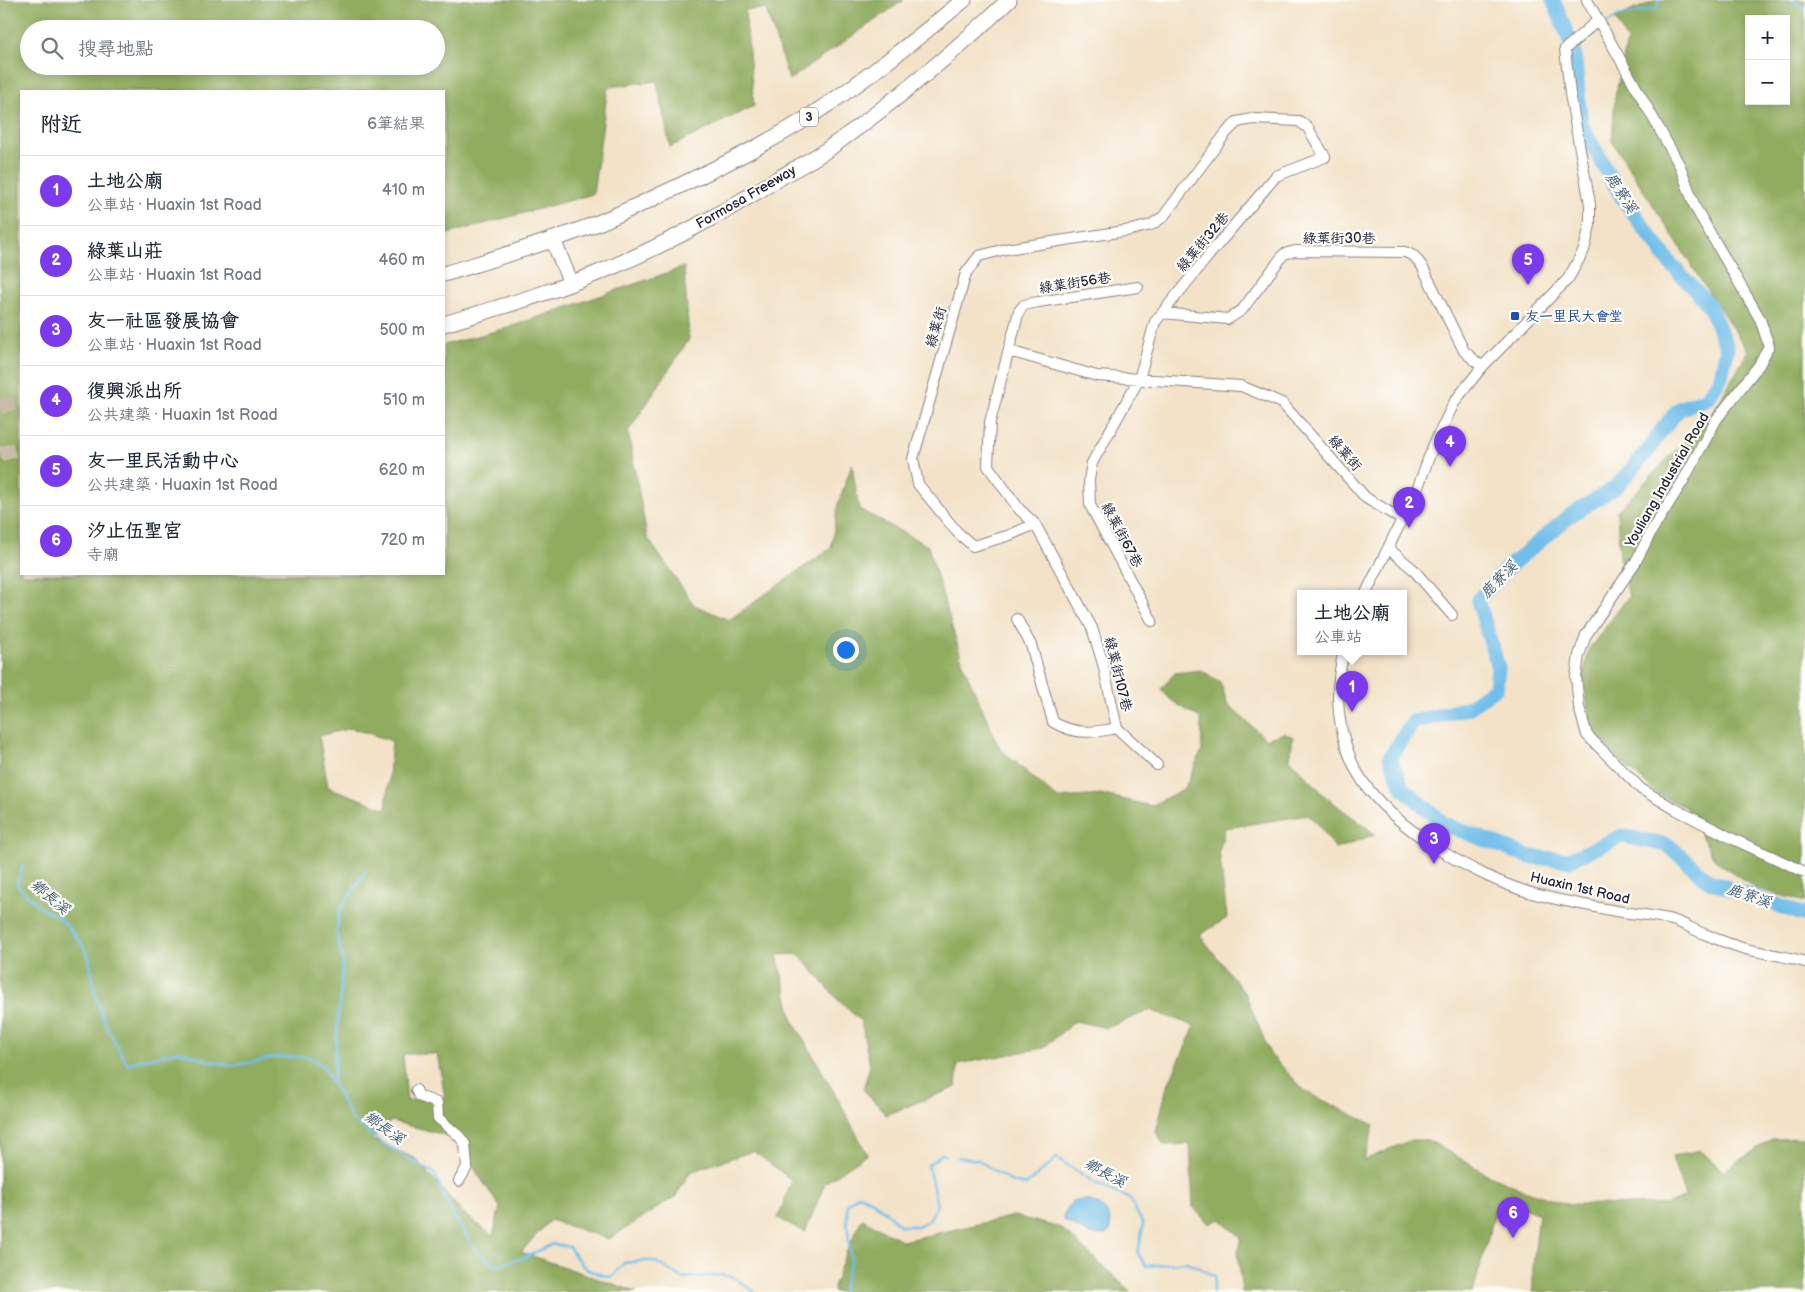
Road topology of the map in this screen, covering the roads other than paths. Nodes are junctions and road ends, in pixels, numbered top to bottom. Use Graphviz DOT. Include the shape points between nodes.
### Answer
graph roads {
  1 [pos="964,0"];
  2 [pos="1009,0"];
  3 [pos="1587,0"];
  4 [pos="1598,20"];
  5 [pos="1325,157"];
  6 [pos="553,240"];
  7 [pos="445,274"];
  8 [pos="571,283"];
  9 [pos="1138,287"];
  10 [pos="1162,313"];
  11 [pos="445,324"];
  12 [pos="1009,351"];
  13 [pos="1482,367"];
  14 [pos="1139,379"];
  15 [pos="1401,520"];
  16 [pos="1035,524"];
  17 [pos="1388,548"];
  18 [pos="1367,590"];
  19 [pos="1452,615"];
  20 [pos="1017,620"];
  21 [pos="1152,621"];
  22 [pos="1343,655"];
  23 [pos="1117,728"];
  24 [pos="1157,765"];
  25 [pos="1805,872"];
  26 [pos="1805,962"];
  27 [pos="416,1090"];
  28 [pos="459,1181"];
  1 -- 6 [label="highway, 3" via="910,44 812,115 743,155 637,206"];
  2 -- 8 [label="highway, Formosa Freeway" via="954,51 830,148 703,222 613,267"];
  3 -- 4 [label="street"];
  4 -- 13 [label="street" via="1565,49 1590,204 1590,225 1584,250 1568,279"];
  4 -- 25 [label="street, Youliang Industrial Road" via="1680,166 1695,207 1760,319 1769,346 1759,365 1716,420 1635,563 1586,635 1576,677 1579,707 1587,735 1640,789 1735,840"];
  5 -- 10 [label="street, 綠葉街32巷" via="1276,176"];
  5 -- 16 [label="street, 綠葉街" via="1308,128 1299,121 1252,119 1237,122 1163,217 1151,225 979,256 966,273 913,459 918,484 957,532 973,546"];
  6 -- 7 [label="highway, 3"];
  6 -- 8 [label="highway"];
  8 -- 11 [label="highway, Formosa Freeway"];
  9 -- 12 [label="street, 綠葉街56巷" via="1024,305 1018,311"];
  10 -- 13 [label="street, 綠葉街30巷" via="1228,319 1242,310 1284,254 1295,251 1405,252 1414,256 1422,266 1464,351"];
  10 -- 14 [label="street, 綠葉街32巷" via="1155,322"];
  12 -- 14 [label="street, 綠葉街" via="1096,376"];
  12 -- 16 [label="street" via="990,422 988,466 1019,509"];
  13 -- 15 [label="street" via="1448,414"];
  14 -- 15 [label="street, 綠葉街" via="1241,386 1282,403 1366,498"];
  14 -- 21 [label="street, 綠葉街67巷" via="1092,463 1090,505"];
  15 -- 17 [label="street"];
  16 -- 23 [label="street, 綠葉街107巷" via="1092,628"];
  17 -- 18 [label="street"];
  17 -- 19 [label="street" via="1413,569"];
  20 -- 23 [label="street, 綠葉街107巷" via="1031,645 1053,722 1062,728 1090,733"];
  22 -- 26 [label="street, Huaxin 1st Road" via="1338,673 1337,704 1352,763 1371,791 1430,844 1456,860 1532,893 1584,906 1673,920 1744,948"];
  23 -- 24 [label="street"];
  27 -- 28 [label="street" via="419,1096 437,1103 438,1118 464,1144 467,1167"];
}
